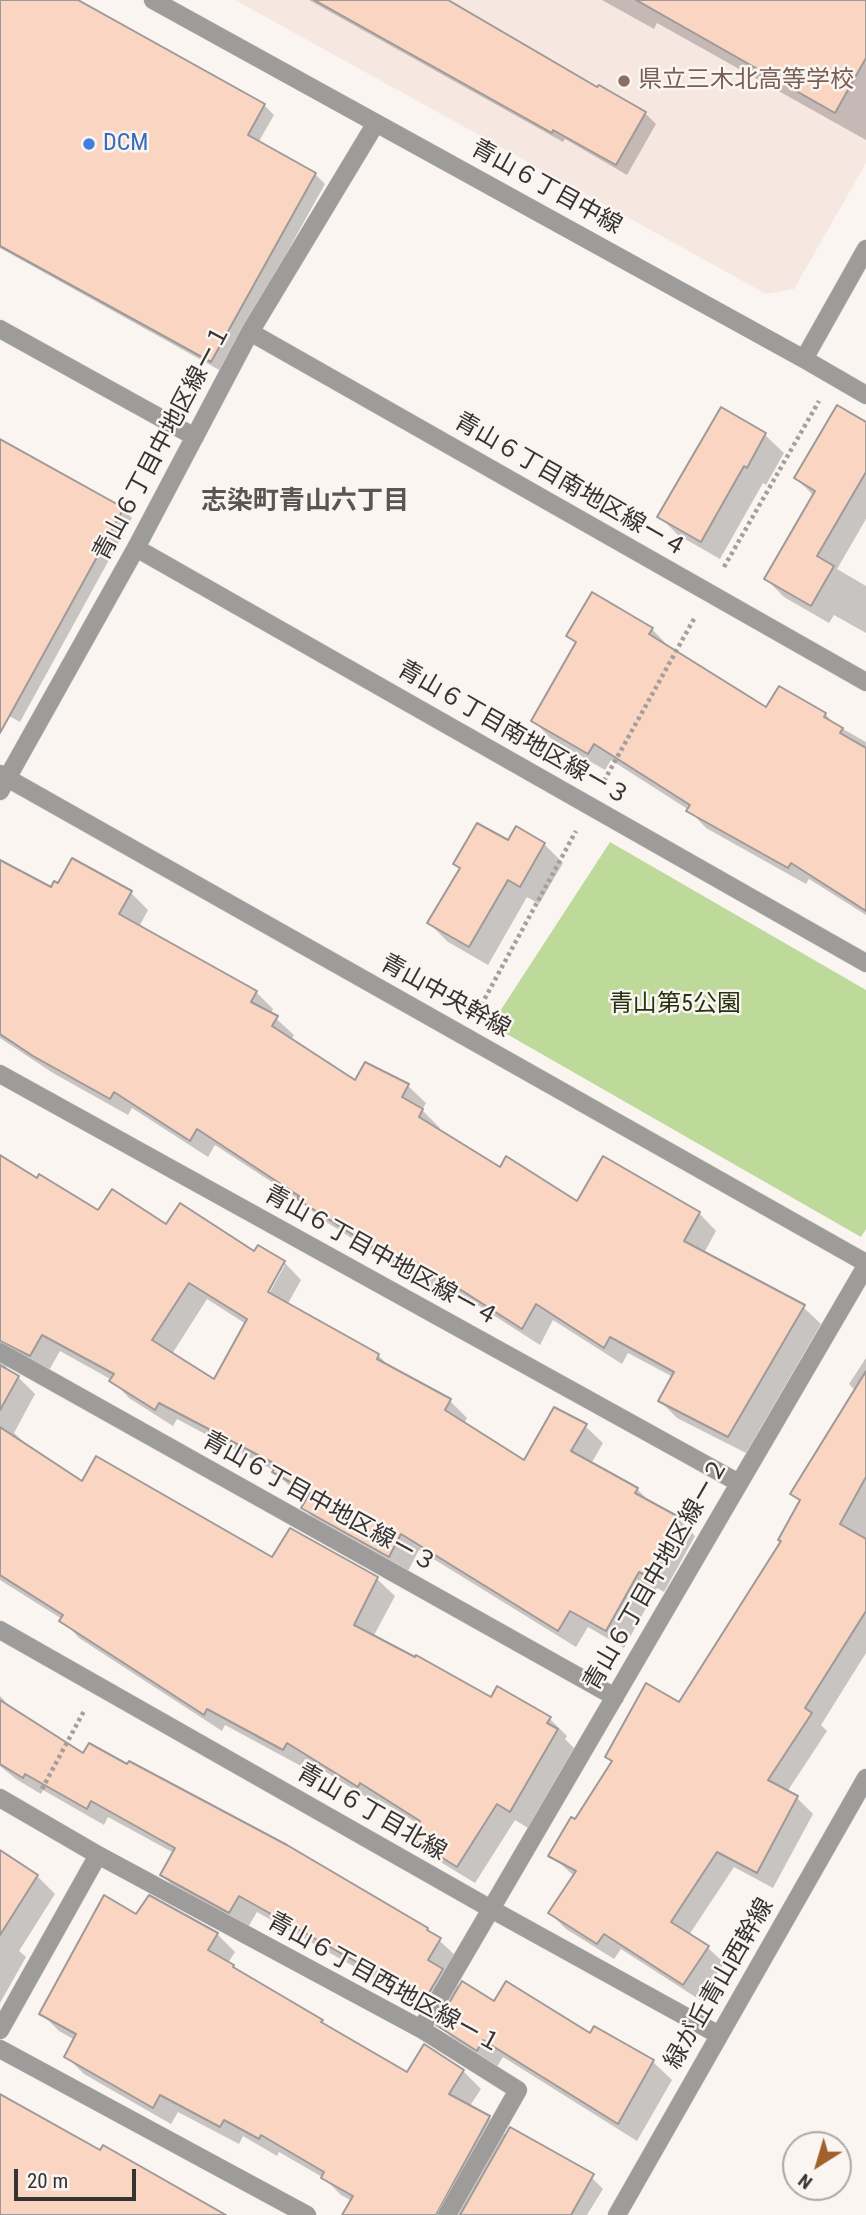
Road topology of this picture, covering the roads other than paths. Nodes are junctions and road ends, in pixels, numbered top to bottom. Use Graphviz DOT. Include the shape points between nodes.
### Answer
graph roads {
  1 [pos="153,0"];
  2 [pos="376,123"];
  3 [pos="866,249"];
  4 [pos="0,329"];
  5 [pos="250,332"];
  6 [pos="804,359"];
  7 [pos="866,395"];
  8 [pos="195,437"];
  9 [pos="136,548"];
  10 [pos="866,682"];
  11 [pos="2,781"];
  12 [pos="866,963"];
  13 [pos="0,1074"];
  14 [pos="866,1265"];
  15 [pos="0,1352"];
  16 [pos="739,1483"];
  17 [pos="0,1630"];
  18 [pos="615,1697"];
  19 [pos="866,1778"];
  20 [pos="0,1798"];
  21 [pos="98,1855"];
  22 [pos="491,1909"];
  23 [pos="421,2029"];
  24 [pos="0,2030"];
  25 [pos="719,2035"];
  26 [pos="0,2049"];
  27 [pos="307,2215"];
  28 [pos="447,2215"];
  29 [pos="617,2215"];
  1 -- 2 [label="street, 青山６丁目中線"];
  2 -- 5 [label="street, 青山６丁目中地区線ー１"];
  2 -- 6 [label="street, 青山６丁目中線"];
  3 -- 6 [label="street"];
  4 -- 8 [label="street"];
  5 -- 8 [label="street, 青山６丁目中地区線ー１"];
  5 -- 10 [label="street, 青山６丁目南地区線ー４"];
  6 -- 7 [label="street, 青山６丁目中線"];
  8 -- 9 [label="street, 青山６丁目中地区線ー１"];
  9 -- 11 [label="street, 青山６丁目中地区線ー１"];
  9 -- 12 [label="street, 青山６丁目南地区線ー３"];
  11 -- 14 [label="street, 青山中央幹線"];
  13 -- 16 [label="street, 青山６丁目中地区線ー４"];
  14 -- 16 [label="street, 青山６丁目中地区線ー２"];
  15 -- 18 [label="street, 青山６丁目中地区線ー３"];
  16 -- 18 [label="street, 青山６丁目中地区線ー２"];
  17 -- 22 [label="street, 青山６丁目北線"];
  18 -- 22 [label="street, 青山６丁目中地区線ー２"];
  19 -- 25 [label="street, 緑が丘青山西幹線"];
  20 -- 21 [label="street, 青山６丁目西地区線ー１"];
  21 -- 23 [label="street, 青山６丁目西地区線ー１"];
  21 -- 24 [label="street"];
  22 -- 23 [label="street, 青山６丁目中地区線ー２"];
  22 -- 25 [label="street, 青山６丁目北線"];
  23 -- 28 [label="street, 青山６丁目西地区線ー１" via="518,2090"];
  25 -- 29 [label="street, 緑が丘青山西幹線"];
  26 -- 27 [label="street"];
}
